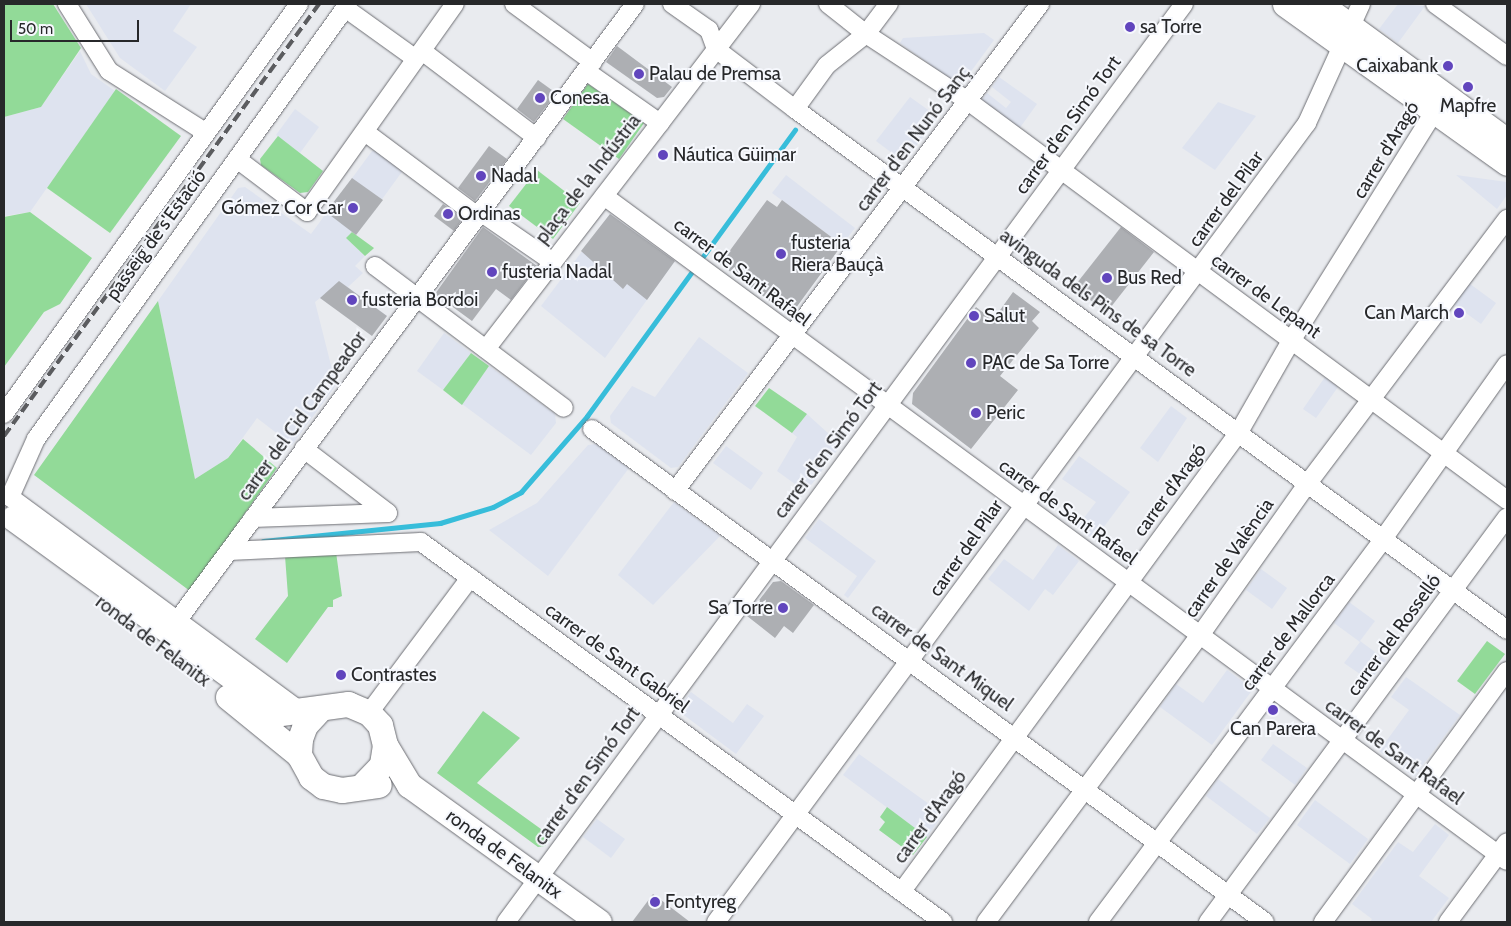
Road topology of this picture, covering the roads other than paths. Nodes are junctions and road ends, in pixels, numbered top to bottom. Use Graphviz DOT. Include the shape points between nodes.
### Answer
graph roads {
  1 [pos="67,4"];
  2 [pos="299,4"];
  3 [pos="455,4"];
  4 [pos="514,4"];
  5 [pos="635,4"];
  6 [pos="672,4"];
  7 [pos="750,4"];
  8 [pos="828,4"];
  9 [pos="889,4"];
  10 [pos="1040,4"];
  11 [pos="1184,4"];
  12 [pos="1285,4"];
  13 [pos="1320,4"];
  14 [pos="1361,4"];
  15 [pos="1435,4"];
  16 [pos="346,6"];
  17 [pos="866,34"];
  18 [pos="1346,35"];
  19 [pos="716,49"];
  20 [pos="419,55"];
  21 [pos="1507,56"];
  22 [pos="590,67"];
  23 [pos="968,101"];
  24 [pos="1439,103"];
  25 [pos="795,109"];
  26 [pos="660,123"];
  27 [pos="205,132"];
  28 [pos="365,132"];
  29 [pos="537,138"];
  30 [pos="1507,141"];
  31 [pos="237,159"];
  32 [pos="1507,163"];
  33 [pos="1060,171"];
  34 [pos="902,189"];
  35 [pos="604,196"];
  36 [pos="478,213"];
  37 [pos="1507,219"];
  38 [pos="997,257"];
  39 [pos="554,262"];
  40 [pos="375,266"];
  41 [pos="1198,273"];
  42 [pos="417,295"];
  43 [pos="792,336"];
  44 [pos="1291,341"];
  45 [pos="486,349"];
  46 [pos="1136,356"];
  47 [pos="1507,364"];
  48 [pos="1370,399"];
  49 [pos="888,405"];
  50 [pos="564,408"];
  51 [pos="4,414"];
  52 [pos="592,429"];
  53 [pos="1239,432"];
  54 [pos="304,449"];
  55 [pos="1443,453"];
  56 [pos="1308,483"];
  57 [pos="676,491"];
  58 [pos="1507,500"];
  59 [pos="1023,504"];
  60 [pos="8,511"];
  61 [pos="1507,517"];
  62 [pos="253,518"];
  63 [pos="1383,539"];
  64 [pos="229,551"];
  65 [pos="773,559"];
  66 [pos="470,578"];
  67 [pos="1128,582"];
  68 [pos="1453,591"];
  69 [pos="177,622"];
  70 [pos="1507,630"];
  71 [pos="1201,634"];
  72 [pos="912,662"];
  73 [pos="1507,671"];
  74 [pos="1272,688"];
  75 [pos="310,711"];
  76 [pos="369,713"];
  77 [pos="659,714"];
  78 [pos="1015,738"];
  79 [pos="1342,740"];
  80 [pos="385,744"];
  81 [pos="299,755"];
  82 [pos="363,785"];
  83 [pos="409,785"];
  84 [pos="1085,789"];
  85 [pos="1416,795"];
  86 [pos="797,814"];
  87 [pos="1157,842"];
  88 [pos="1504,852"];
  89 [pos="538,878"];
  90 [pos="902,891"];
  91 [pos="1228,895"];
  92 [pos="506,922"];
  93 [pos="599,922"];
  94 [pos="716,922"];
  95 [pos="944,922"];
  96 [pos="986,922"];
  97 [pos="1098,922"];
  98 [pos="1208,922"];
  99 [pos="1265,922"];
  100 [pos="1322,922"];
  101 [pos="1448,922"];
  1 -- 27 [label="street" via="109,71"];
  2 -- 27 [label="street, passeig de s'Estació"];
  3 -- 20 [label="street"];
  4 -- 22 [label="street, plaça de la Indústria"];
  5 -- 22 [label="street"];
  6 -- 19 [label="street, avinguda dels Pins de sa Torre" via="709,30"];
  7 -- 19 [label="street"];
  8 -- 17 [label="street, carrer de Lepant"];
  9 -- 17 [label="street"];
  10 -- 23 [label="street, carrer d'en Nunó Sanç"];
  11 -- 33 [label="street, carrer d'en Simó Tort"];
  12 -- 18 [label="main road"];
  13 -- 18 [label="main road"];
  14 -- 18 [label="street, carrer del Pilar"];
  15 -- 21 [label="street"];
  16 -- 20 [label="street"];
  16 -- 31 [label="street, passeig de s'Estació"];
  17 -- 23 [label="street, carrer de Lepant"];
  17 -- 25 [label="street" via="827,65"];
  18 -- 24 [label="main road"];
  18 -- 41 [label="street, carrer del Pilar" via="1307,123"];
  19 -- 25 [label="street, avinguda dels Pins de sa Torre"];
  19 -- 26 [label="street"];
  20 -- 28 [label="street"];
  20 -- 29 [label="street"];
  22 -- 26 [label="street, plaça de la Indústria"];
  22 -- 29 [label="street"];
  23 -- 33 [label="street, carrer de Lepant"];
  23 -- 34 [label="street, carrer d'en Nunó Sanç"];
  24 -- 30 [label="main road"];
  24 -- 32 [label="main road"];
  24 -- 44 [label="street, carrer d'Aragó"];
  25 -- 34 [label="street, avinguda dels Pins de sa Torre"];
  26 -- 35 [label="street, plaça de la Indústria"];
  27 -- 51 [label="street, passeig de s'Estació"];
  28 -- 31 [label="street" via="307,212"];
  28 -- 36 [label="street, plaça de la Indústria"];
  29 -- 36 [label="street"];
  31 -- 60 [label="street, passeig de s'Estació" via="36,438"];
  33 -- 38 [label="street, carrer d'en Simó Tort"];
  33 -- 41 [label="street, carrer de Lepant"];
  34 -- 38 [label="street, avinguda dels Pins de sa Torre"];
  34 -- 43 [label="street, carrer d'en Nunó Sanç"];
  35 -- 39 [label="street, plaça de la Indústria"];
  35 -- 43 [label="street, carrer de Sant Rafael"];
  36 -- 39 [label="street, plaça de la Indústria"];
  36 -- 42 [label="street, carrer del Cid Campeador"];
  37 -- 48 [label="street, carrer de València"];
  38 -- 46 [label="street, avinguda dels Pins de sa Torre"];
  38 -- 49 [label="street, carrer d'en Simó Tort"];
  39 -- 45 [label="street"];
  40 -- 42 [label="street"];
  41 -- 44 [label="street, carrer de Lepant"];
  41 -- 46 [label="street, carrer del Pilar"];
  42 -- 45 [label="street"];
  42 -- 54 [label="street, carrer del Cid Campeador"];
  43 -- 49 [label="street, carrer de Sant Rafael"];
  43 -- 57 [label="street, carrer d'en Nunó Sanç"];
  44 -- 48 [label="street, carrer de Lepant"];
  44 -- 53 [label="street, carrer d'Aragó"];
  45 -- 50 [label="street"];
  46 -- 53 [label="street, avinguda dels Pins de sa Torre"];
  46 -- 59 [label="street, carrer del Pilar"];
  47 -- 55 [label="street, carrer de Mallorca"];
  48 -- 55 [label="street, carrer de Lepant"];
  48 -- 56 [label="street, carrer de València"];
  49 -- 59 [label="street, carrer de Sant Rafael"];
  49 -- 65 [label="street, carrer d'en Simó Tort"];
  52 -- 57 [label="street, carrer de Sant Miquel"];
  53 -- 56 [label="street, avinguda dels Pins de sa Torre"];
  53 -- 67 [label="street, carrer d'Aragó"];
  54 -- 62 [label="street, carrer del Cid Campeador"];
  54 -- 62 [label="street" via="388,512"];
  55 -- 58 [label="street, carrer de Lepant"];
  55 -- 63 [label="street, carrer de Mallorca"];
  56 -- 63 [label="street, avinguda dels Pins de sa Torre"];
  56 -- 71 [label="street, carrer de València"];
  57 -- 65 [label="street, carrer de Sant Miquel"];
  59 -- 67 [label="street, carrer de Sant Rafael"];
  59 -- 72 [label="street, carrer del Pilar"];
  60 -- 69 [label="street"];
  60 -- 75 [label="main road, ronda de Felanitx" via="262,702 281,713"];
  60 -- 81 [label="main road, ronda de Felanitx"];
  61 -- 68 [label="street, carrer del Rosselló"];
  62 -- 64 [label="street, carrer del Cid Campeador"];
  63 -- 68 [label="street, avinguda dels Pins de sa Torre"];
  63 -- 74 [label="street, carrer de Mallorca"];
  64 -- 66 [label="street, carrer de Sant Gabriel" via="421,542"];
  64 -- 69 [label="street, carrer del Cid Campeador"];
  65 -- 72 [label="street, carrer de Sant Miquel"];
  65 -- 77 [label="street, carrer d'en Simó Tort"];
  66 -- 76 [label="street"];
  66 -- 77 [label="street, carrer de Sant Gabriel"];
  67 -- 71 [label="street, carrer de Sant Rafael"];
  67 -- 78 [label="street, carrer d'Aragó"];
  68 -- 70 [label="street, avinguda dels Pins de sa Torre"];
  68 -- 79 [label="street, carrer del Rosselló"];
  69 -- 75 [label="street"];
  71 -- 74 [label="street, carrer de Sant Rafael"];
  71 -- 84 [label="street, carrer de València"];
  72 -- 78 [label="street, carrer de Sant Miquel"];
  72 -- 86 [label="street, carrer del Pilar"];
  73 -- 85 [label="street"];
  74 -- 79 [label="street, carrer de Sant Rafael"];
  74 -- 87 [label="street, carrer de Mallorca"];
  75 -- 76 [label="main road" via="348,704"];
  75 -- 81 [label="main road"];
  76 -- 80 [label="main road" via="380,725"];
  77 -- 86 [label="street, carrer de Sant Gabriel"];
  77 -- 89 [label="street, carrer d'en Simó Tort"];
  78 -- 84 [label="street, carrer de Sant Miquel"];
  78 -- 90 [label="street, carrer d'Aragó"];
  79 -- 85 [label="street, carrer de Sant Rafael"];
  79 -- 91 [label="street, carrer del Rosselló"];
  80 -- 82 [label="main road" via="382,765"];
  80 -- 83 [label="main road"];
  81 -- 82 [label="main road" via="311,778 323,786 342,790"];
  82 -- 83 [label="main road"];
  83 -- 89 [label="main road, ronda de Felanitx"];
  84 -- 87 [label="street, carrer de Sant Miquel"];
  84 -- 96 [label="street, carrer de València"];
  85 -- 88 [label="street, carrer de Sant Rafael"];
  85 -- 100 [label="street"];
  86 -- 90 [label="street, carrer de Sant Gabriel"];
  86 -- 94 [label="street, carrer del Pilar"];
  87 -- 91 [label="street, carrer de Sant Miquel"];
  87 -- 97 [label="street, carrer de Mallorca"];
  88 -- 101 [label="street"];
  89 -- 92 [label="street, carrer d'en Simó Tort"];
  89 -- 93 [label="main road, ronda de Felanitx"];
  90 -- 95 [label="street, carrer de Sant Gabriel"];
  91 -- 98 [label="street, carrer del Rosselló"];
  91 -- 99 [label="street, carrer de Sant Miquel"];
}
